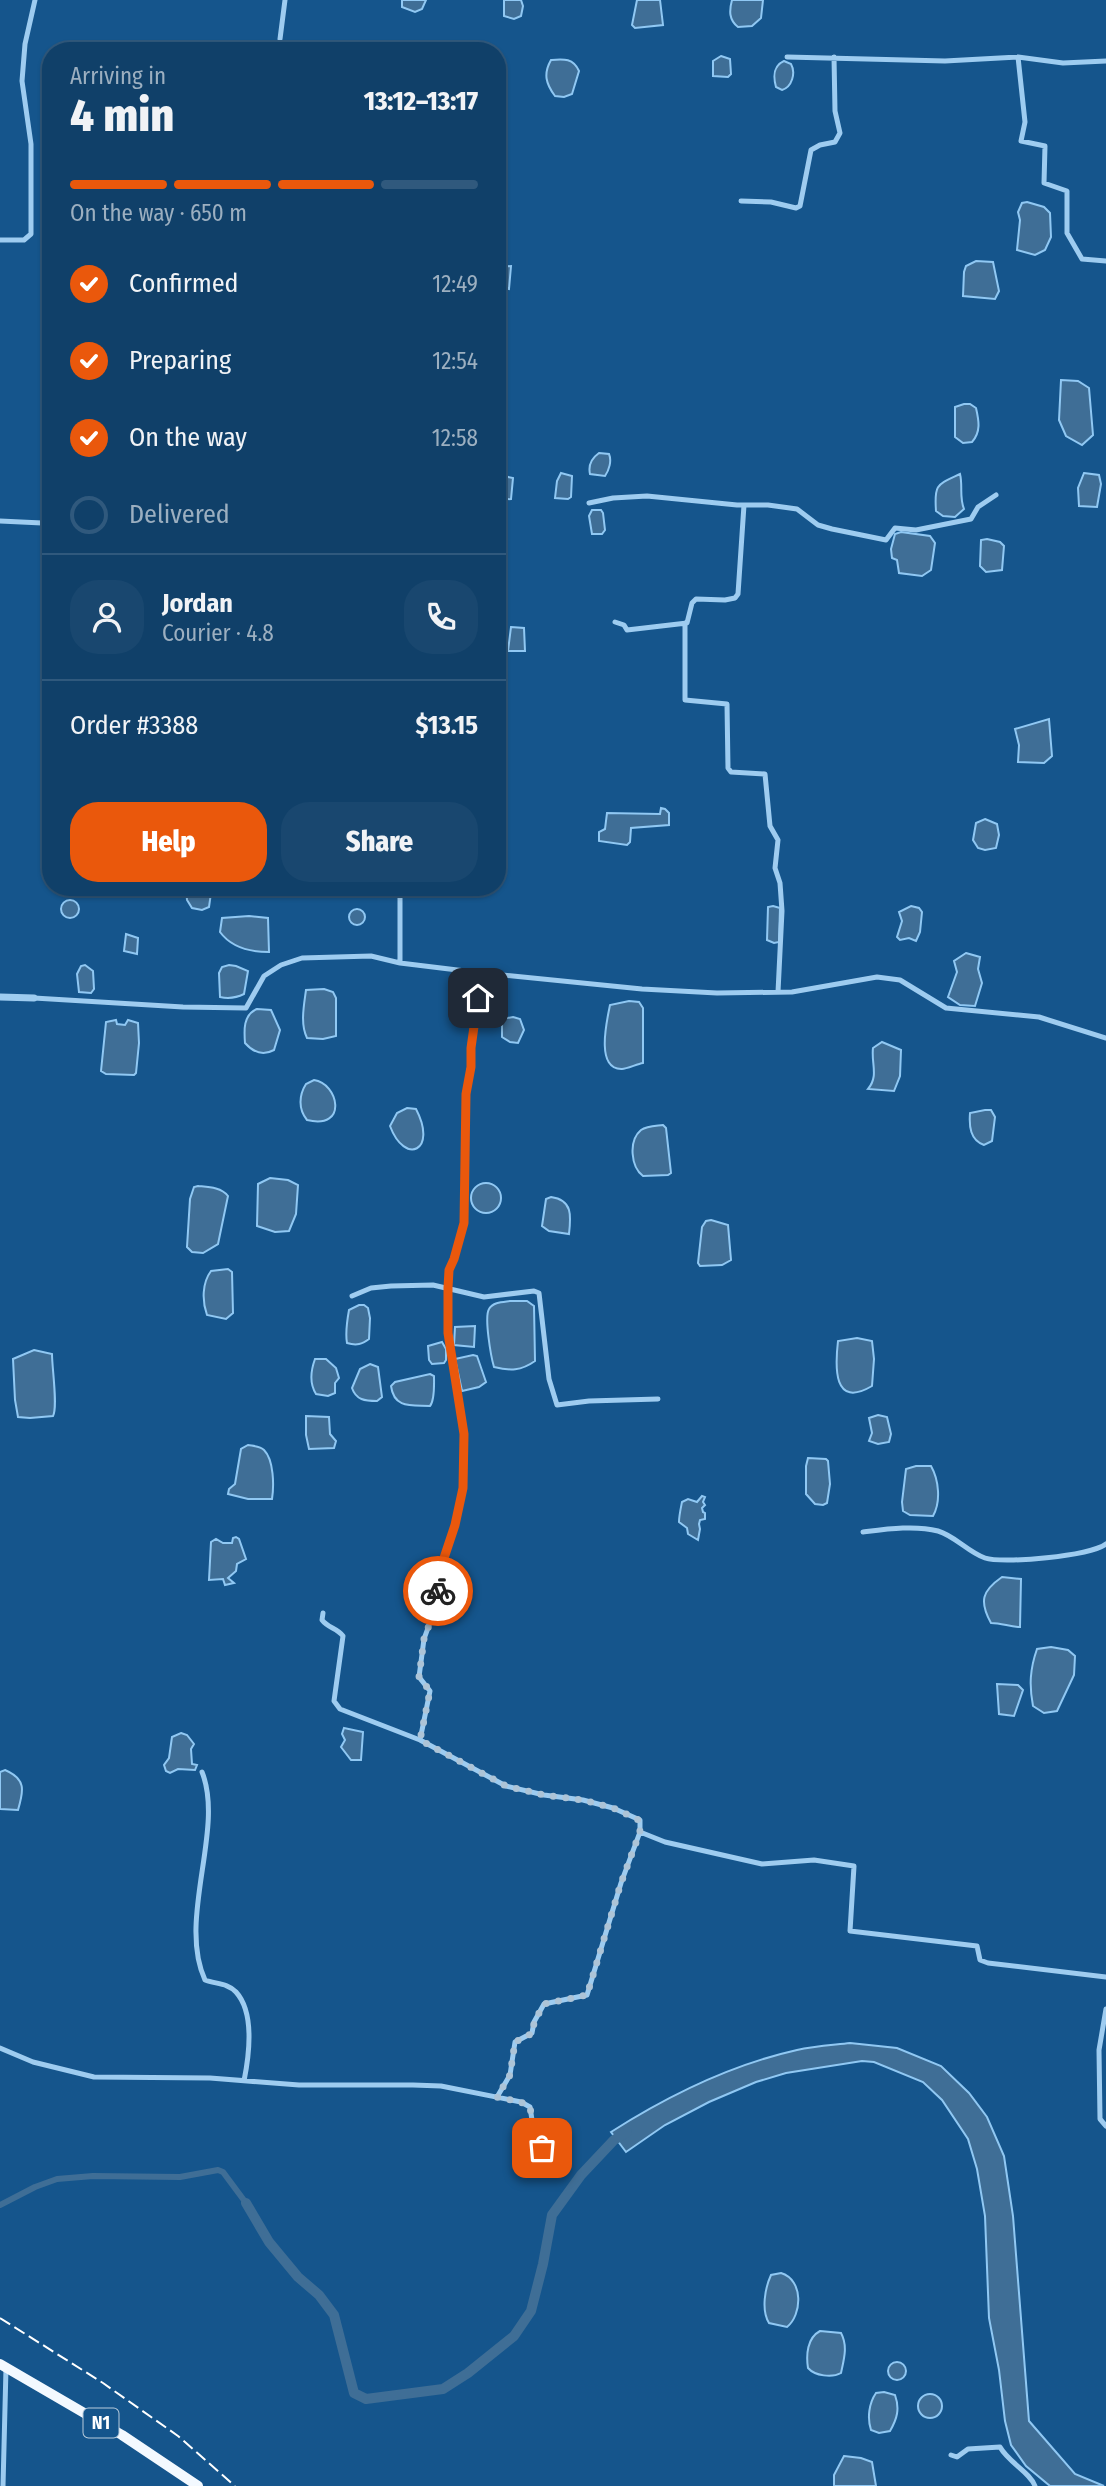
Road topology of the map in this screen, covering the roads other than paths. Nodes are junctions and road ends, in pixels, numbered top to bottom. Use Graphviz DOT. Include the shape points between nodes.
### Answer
graph roads {
  1 [pos="35,0"];
  2 [pos="285,0"];
  3 [pos="280,39"];
  4 [pos="787,57"];
  5 [pos="834,57"];
  6 [pos="1018,57"];
  7 [pos="1106,61"];
  8 [pos="741,201"];
  9 [pos="0,240"];
  10 [pos="1106,261"];
  11 [pos="996,495"];
  12 [pos="589,503"];
  13 [pos="744,505"];
  14 [pos="0,522"];
  15 [pos="42,523"];
  16 [pos="0,528"];
  17 [pos="615,622"];
  18 [pos="685,623"];
  19 [pos="400,896"];
  20 [pos="400,963"];
  21 [pos="482,973"];
  22 [pos="778,992"];
  23 [pos="0,997"];
  24 [pos="34,998"];
  25 [pos="1106,1038"];
  26 [pos="448,1288"];
  27 [pos="352,1296"];
  28 [pos="658,1399"];
  29 [pos="863,1532"];
  30 [pos="1106,1544"];
  31 [pos="323,1613"];
  32 [pos="420,1740"];
  33 [pos="202,1772"];
  34 [pos="640,1832"];
  35 [pos="1106,1977"];
  36 [pos="1106,2009"];
  37 [pos="0,2048"];
  38 [pos="244,2081"];
  39 [pos="497,2097"];
  40 [pos="1106,2126"];
  41 [pos="563,2171"];
  42 [pos="3,2366"];
  43 [pos="951,2455"];
  44 [pos="3,2486"];
  45 [pos="198,2486"];
  46 [pos="1035,2486"];
  1 -- 9 [label="street" via="22,81 31,144 31,234 24,240"];
  2 -- 3 [label="street"];
  4 -- 5 [label="street"];
  5 -- 6 [label="street" via="945,61"];
  5 -- 8 [label="street" via="840,133 835,142 811,150 800,206"];
  6 -- 7 [label="street"];
  6 -- 10 [label="street" via="1025,122 1021,141 1045,146 1044,183 1067,191 1068,233 1082,259"];
  11 -- 13 [label="street" via="978,507 971,519 916,530 895,528 886,541 818,525 797,509"];
  12 -- 13 [label="street" via="647,496"];
  13 -- 18 [label="street" via="738,594 725,600 695,599"];
  14 -- 15 [label="street"];
  14 -- 16 [label="street"];
  17 -- 18 [label="street" via="626,630"];
  18 -- 22 [label="street" via="685,700 727,704 728,768 765,774 769,826 778,840 775,868 782,911"];
  19 -- 20 [label="street"];
  20 -- 21 [label="street"];
  20 -- 24 [label="street" via="371,956 291,961 264,976 246,1008"];
  21 -- 22 [label="street" via="642,989"];
  21 -- 26 [label="street" via="466,1094 464,1223"];
  22 -- 25 [label="street" via="877,977 900,980 946,1008 1039,1017"];
  23 -- 24 [label="street"];
  26 -- 27 [label="street" via="391,1286"];
  26 -- 28 [label="street" via="484,1297 538,1293 549,1379 557,1405"];
  26 -- 32 [label="street" via="448,1333 464,1434 463,1488 441,1567 437,1603 424,1639 419,1677 430,1691"];
  29 -- 30 [label="street" via="895,1528 939,1532 986,1559 1065,1556 1099,1550"];
  31 -- 32 [label="street" via="326,1625 343,1636 337,1706"];
  32 -- 34 [label="street" via="506,1786 613,1808 639,1820"];
  33 -- 38 [label="street" via="208,1788 199,1891 199,1960 205,1980 236,1992 246,2012 249,2056"];
  34 -- 35 [label="street" via="762,1864 814,1860 854,1866 850,1931 977,1946 980,1960 988,1963"];
  34 -- 39 [label="street" via="587,1995 544,2004 533,2033 515,2042 510,2075"];
  36 -- 40 [label="street" via="1099,2050 1100,2119"];
  37 -- 38 [label="street" via="33,2062 94,2077"];
  38 -- 39 [label="street" via="441,2086"];
  39 -- 41 [label="street" via="530,2107 545,2161"];
  42 -- 44 [label="street"];
  42 -- 45 [label="highway, N1" via="122,2435"];
  43 -- 46 [label="street" via="1000,2447"];
}
